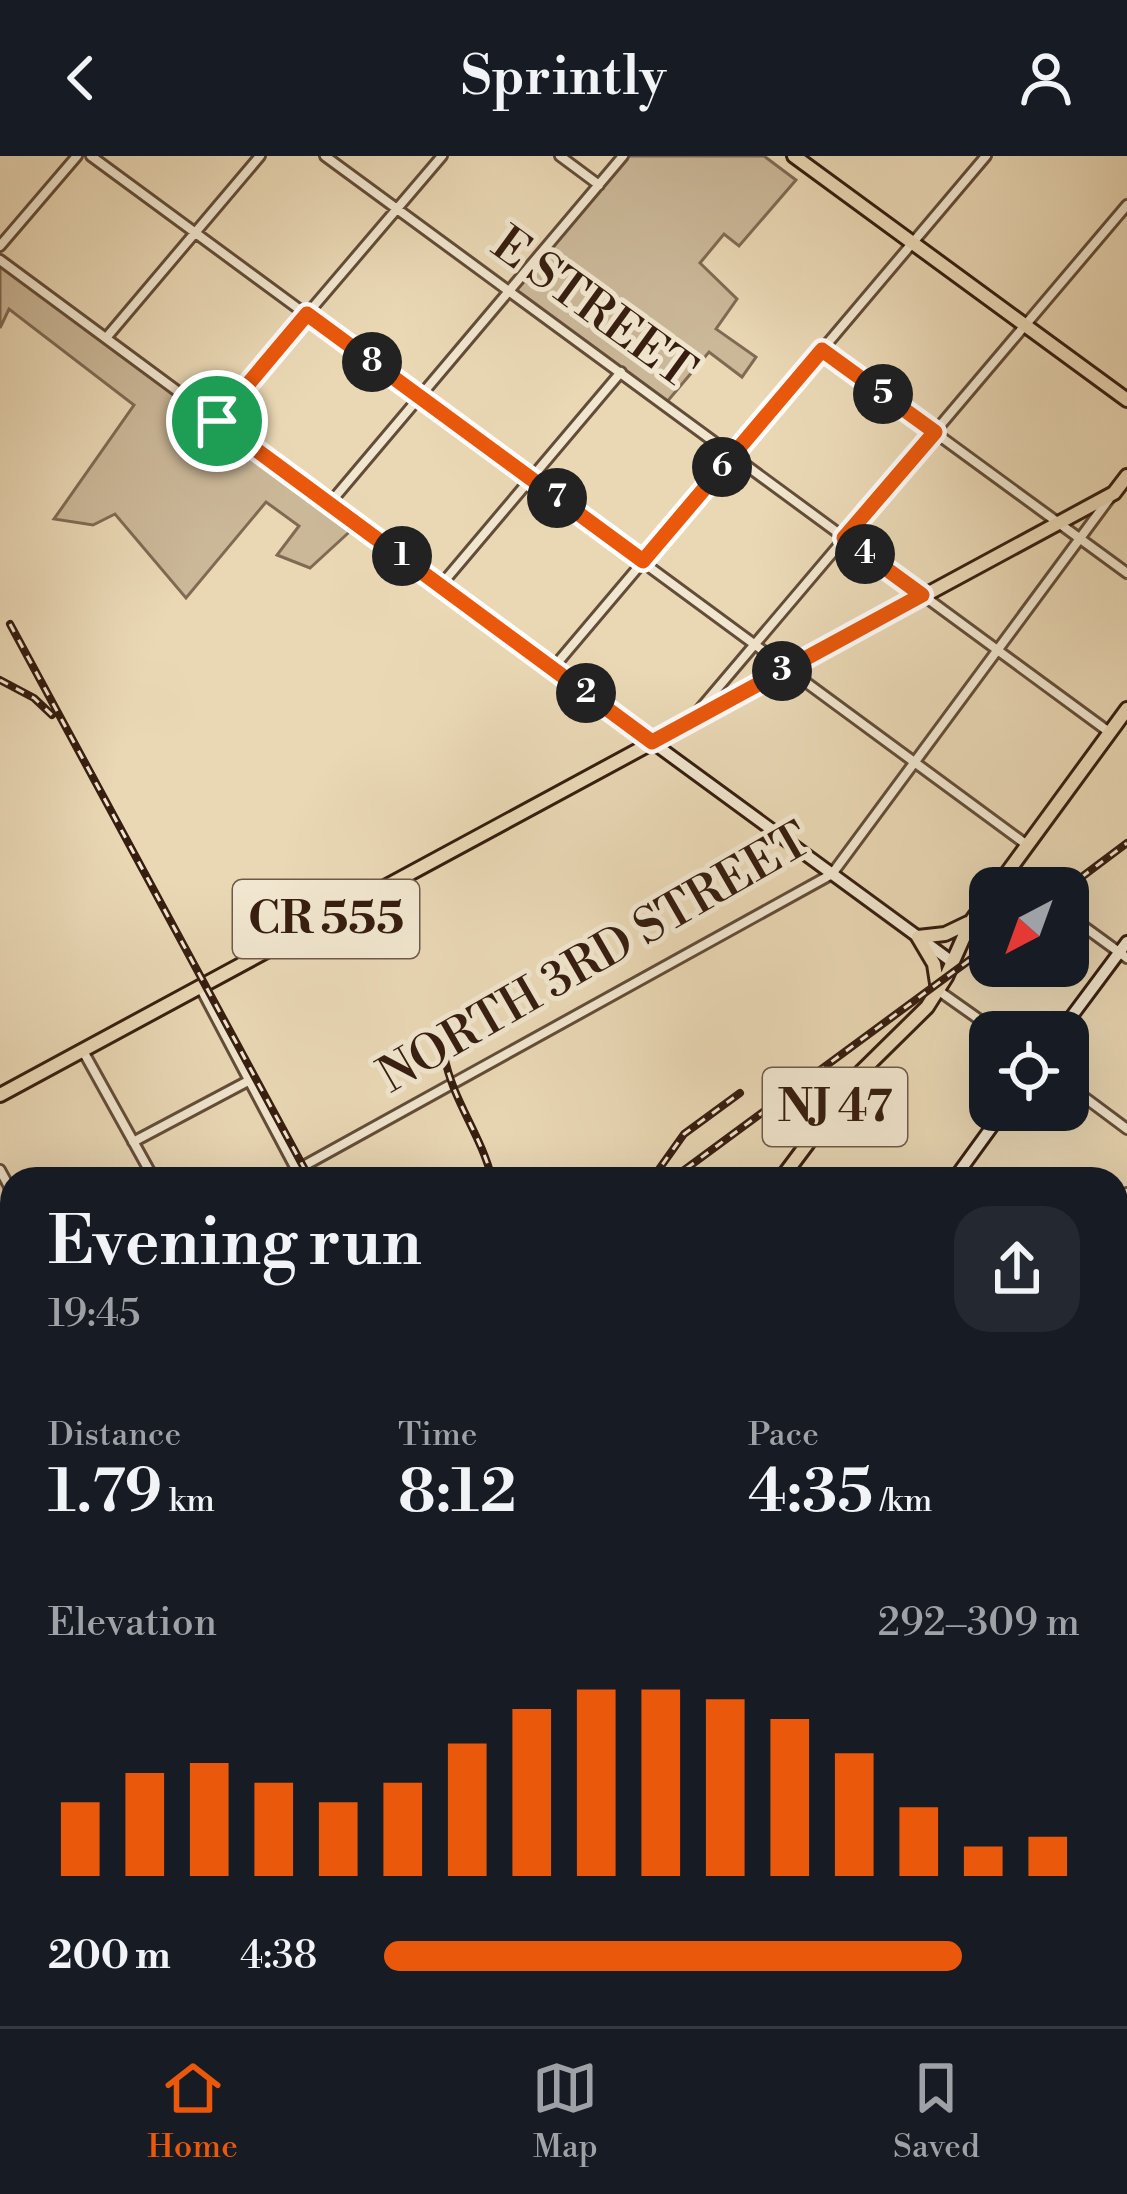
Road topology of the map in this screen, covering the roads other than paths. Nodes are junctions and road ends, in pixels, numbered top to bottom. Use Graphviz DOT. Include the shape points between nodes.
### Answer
graph roads {
  1 [pos="77,156"];
  2 [pos="92,156"];
  3 [pos="260,156"];
  4 [pos="325,156"];
  5 [pos="442,156"];
  6 [pos="560,156"];
  7 [pos="623,156"];
  8 [pos="800,158"];
  9 [pos="980,158"];
  10 [pos="599,185"];
  11 [pos="1127,205"];
  12 [pos="397,209"];
  13 [pos="195,232"];
  14 [pos="913,243"];
  15 [pos="0,246"];
  16 [pos="0,260"];
  17 [pos="509,292"];
  18 [pos="307,314"];
  19 [pos="1025,326"];
  20 [pos="105,338"];
  21 [pos="822,350"];
  22 [pos="621,372"];
  23 [pos="419,397"];
  24 [pos="1127,400"];
  25 [pos="217,421"];
  26 [pos="935,432"];
  27 [pos="732,456"];
  28 [pos="1127,476"];
  29 [pos="531,479"];
  30 [pos="1114,493"];
  31 [pos="330,503"];
  32 [pos="1058,522"];
  33 [pos="844,538"];
  34 [pos="1080,538"];
  35 [pos="643,561"];
  36 [pos="1127,573"];
  37 [pos="441,585"];
  38 [pos="922,595"];
  39 [pos="755,644"];
  40 [pos="998,650"];
  41 [pos="553,668"];
  42 [pos="788,668"];
  43 [pos="1127,710"];
  44 [pos="691,720"];
  45 [pos="1110,732"];
  46 [pos="652,742"];
  47 [pos="915,762"];
  48 [pos="1028,844"];
  49 [pos="1012,867"];
  50 [pos="832,874"];
  51 [pos="969,922"];
  52 [pos="969,926"];
  53 [pos="1089,928"];
  54 [pos="918,937"];
  55 [pos="1124,950"];
  56 [pos="951,961"];
  57 [pos="200,987"];
  58 [pos="939,991"];
  59 [pos="1076,1011"];
  60 [pos="969,1012"];
  61 [pos="83,1051"];
  62 [pos="250,1080"];
  63 [pos="0,1095"];
  64 [pos="1089,1101"];
  65 [pos="1127,1129"];
  66 [pos="989,1131"];
  67 [pos="133,1142"];
  68 [pos="147,1167"];
  69 [pos="294,1167"];
  70 [pos="303,1167"];
  71 [pos="790,1167"];
  72 [pos="963,1167"];
  1 -- 15 [label="street"];
  2 -- 13 [label="street"];
  3 -- 13 [label="street"];
  4 -- 12 [label="street, E STREET"];
  5 -- 12 [label="street"];
  6 -- 10 [label="street"];
  7 -- 10 [label="street"];
  8 -- 14 [label="main road"];
  9 -- 14 [label="street"];
  10 -- 17 [label="street"];
  11 -- 19 [label="street"];
  12 -- 17 [label="street, E STREET"];
  12 -- 18 [label="street"];
  13 -- 18 [label="street"];
  13 -- 20 [label="street"];
  14 -- 19 [label="main road"];
  14 -- 21 [label="street"];
  16 -- 20 [label="street"];
  17 -- 22 [label="street, E STREET"];
  17 -- 23 [label="street"];
  18 -- 23 [label="street"];
  18 -- 25 [label="street"];
  19 -- 24 [label="main road"];
  19 -- 26 [label="street"];
  20 -- 25 [label="street"];
  21 -- 26 [label="street"];
  21 -- 27 [label="street"];
  22 -- 27 [label="street, E STREET"];
  22 -- 29 [label="street"];
  23 -- 29 [label="street"];
  23 -- 31 [label="street"];
  25 -- 31 [label="street"];
  26 -- 32 [label="street"];
  26 -- 33 [label="street"];
  27 -- 33 [label="street, E STREET"];
  27 -- 35 [label="street"];
  28 -- 30 [label="main road, NORTH 3RD STREET / CR 555"];
  29 -- 35 [label="street"];
  29 -- 37 [label="street"];
  30 -- 32 [label="main road, CR 555"];
  30 -- 34 [label="street, NORTH 3RD STREET"];
  31 -- 37 [label="street"];
  32 -- 34 [label="street"];
  32 -- 38 [label="main road, CR 555"];
  33 -- 38 [label="street, E STREET"];
  33 -- 39 [label="street"];
  34 -- 36 [label="street"];
  34 -- 40 [label="street, NORTH 3RD STREET"];
  35 -- 39 [label="street"];
  35 -- 41 [label="street"];
  37 -- 41 [label="street"];
  38 -- 40 [label="street, E STREET"];
  38 -- 42 [label="main road, CR 555"];
  39 -- 42 [label="street"];
  39 -- 44 [label="street"];
  40 -- 45 [label="street, E STREET"];
  40 -- 47 [label="street, NORTH 3RD STREET"];
  41 -- 46 [label="street"];
  42 -- 44 [label="main road, CR 555"];
  42 -- 47 [label="street"];
  43 -- 45 [label="main road"];
  44 -- 46 [label="main road, CR 555"];
  45 -- 48 [label="main road"];
  46 -- 50 [label="main road"];
  46 -- 57 [label="main road, CR 555"];
  47 -- 48 [label="street"];
  47 -- 50 [label="street, NORTH 3RD STREET"];
  48 -- 49 [label="main road"];
  50 -- 54 [label="main road"];
  50 -- 70 [label="street, NORTH 3RD STREET"];
  51 -- 54 [label="main road"];
  52 -- 56 [label="main road, NJ 47"];
  53 -- 55 [label="street"];
  54 -- 56 [label="main road"];
  54 -- 58 [label="main road"];
  55 -- 59 [label="main road"];
  56 -- 58 [label="main road, NJ 47"];
  57 -- 61 [label="main road, CR 555"];
  57 -- 62 [label="street"];
  58 -- 60 [label="street"];
  58 -- 71 [label="main road, NJ 47" via="861,1072"];
  61 -- 63 [label="main road, CR 555"];
  61 -- 67 [label="street"];
  62 -- 67 [label="street"];
  62 -- 69 [label="street"];
  64 -- 65 [label="street"];
  66 -- 72 [label="main road"];
  67 -- 68 [label="street"];
}
